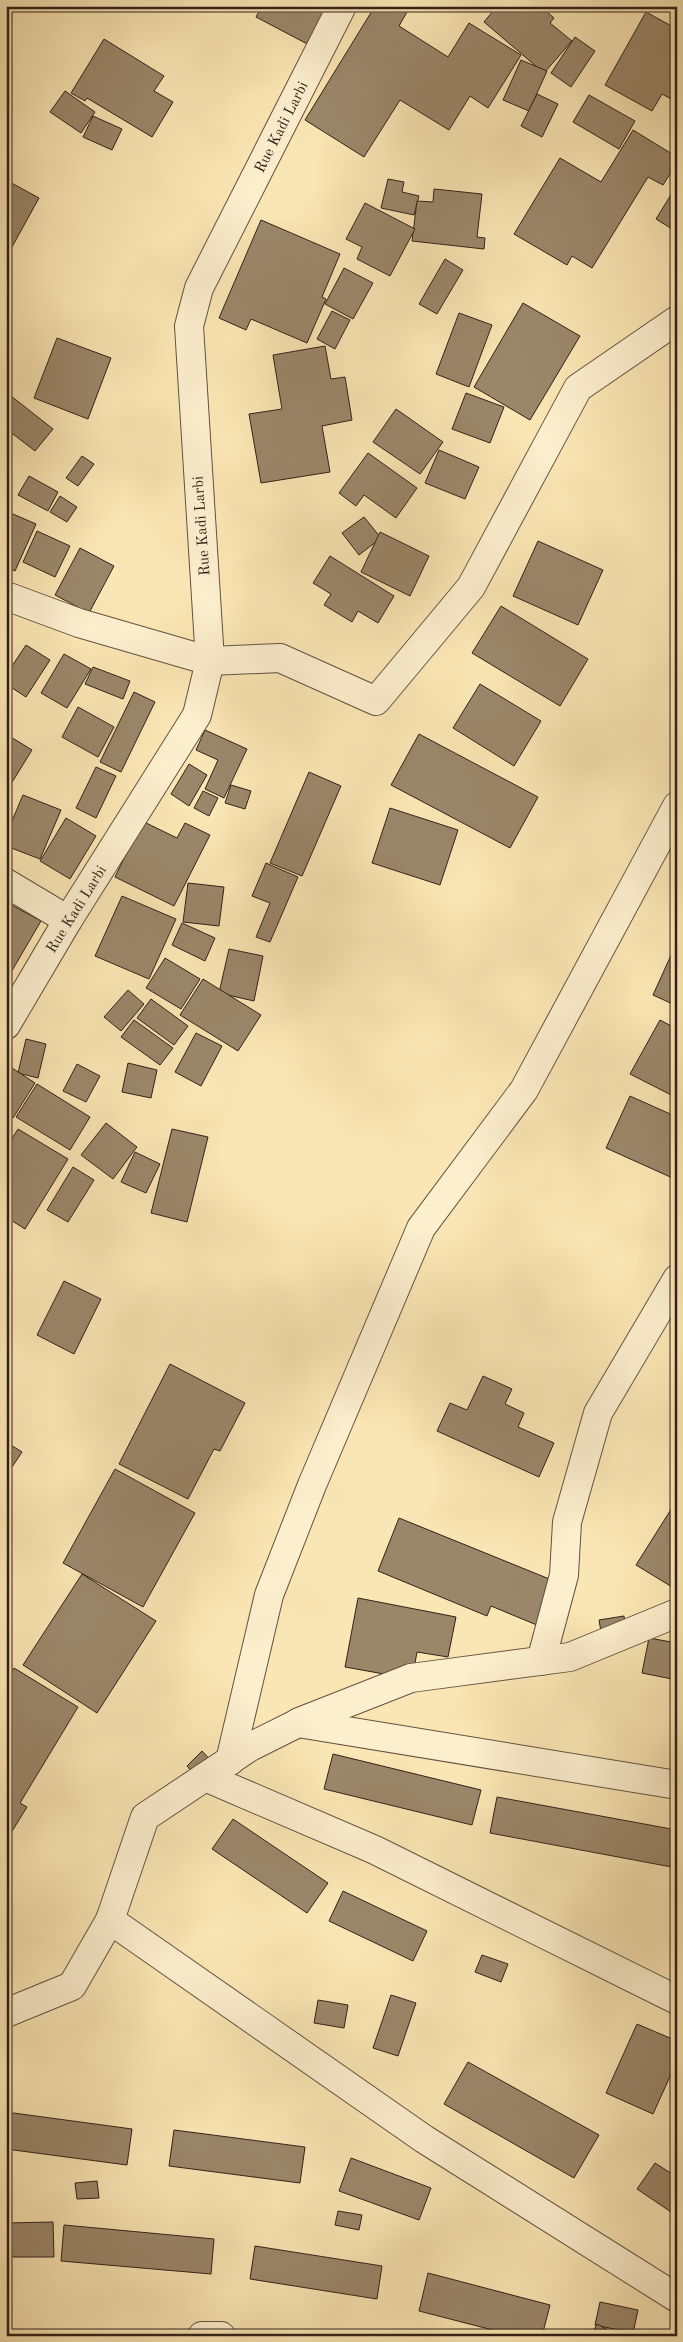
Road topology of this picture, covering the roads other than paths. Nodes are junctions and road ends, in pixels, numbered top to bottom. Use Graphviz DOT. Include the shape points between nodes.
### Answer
graph roads {
  1 [pos="342,6"];
  2 [pos="677,320"];
  3 [pos="6,596"];
  4 [pos="210,661"];
  5 [pos="677,806"];
  6 [pos="6,883"];
  7 [pos="68,920"];
  8 [pos="6,1025"];
  9 [pos="677,1279"];
  10 [pos="677,1613"];
  11 [pos="541,1662"];
  12 [pos="298,1723"];
  13 [pos="230,1761"];
  14 [pos="205,1777"];
  15 [pos="677,1785"];
  16 [pos="110,1920"];
  17 [pos="677,2000"];
  18 [pos="6,2013"];
  19 [pos="677,2298"];
  20 [pos="202,2336"];
  21 [pos="222,2336"];
  1 -- 4 [label="street, Rue Kadi Larbi" via="199,288 189,326"];
  2 -- 4 [label="street" via="578,388 471,587 376,701 280,658"];
  3 -- 4 [label="street" via="79,623"];
  4 -- 7 [label="street, Rue Kadi Larbi" via="197,715"];
  5 -- 13 [label="street" via="524,1090 421,1228 269,1595"];
  6 -- 7 [label="street"];
  7 -- 8 [label="street, Rue Kadi Larbi"];
  9 -- 11 [label="street" via="598,1413 567,1522 564,1575"];
  10 -- 11 [label="street" via="570,1657"];
  11 -- 12 [label="street" via="411,1678"];
  12 -- 13 [label="street"];
  12 -- 15 [label="street"];
  13 -- 14 [label="street"];
  14 -- 16 [label="street" via="145,1817"];
  14 -- 17 [label="street" via="375,1850"];
  16 -- 18 [label="street" via="72,1986"];
  16 -- 19 [label="street" via="424,2139"];
  20 -- 21 [label="street"];
}
